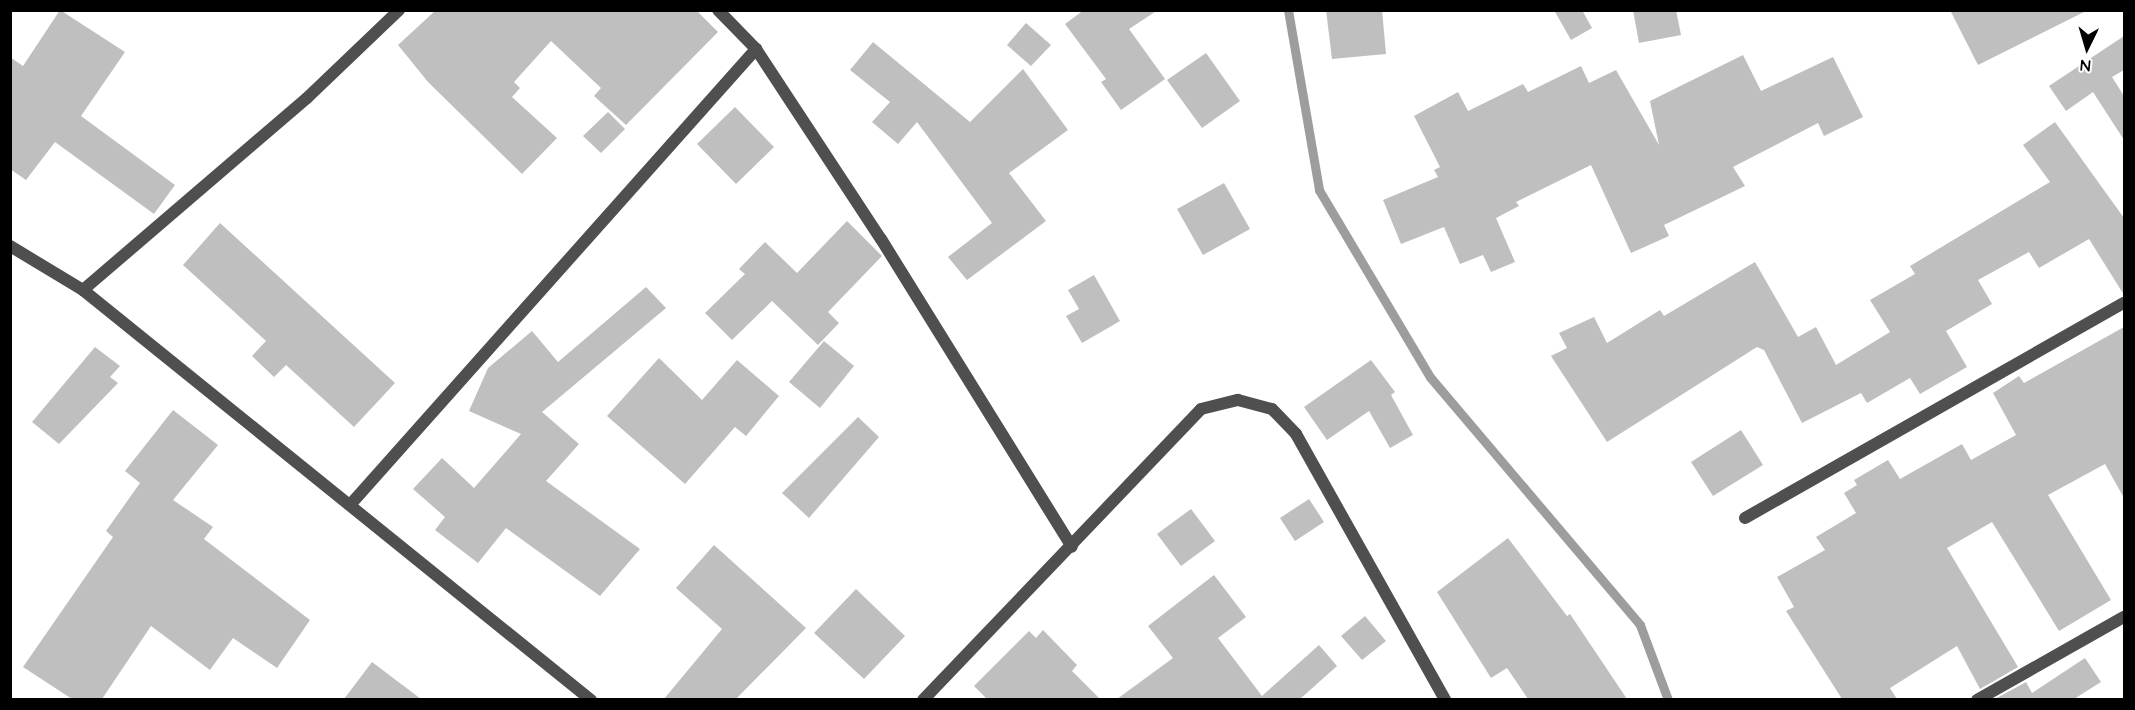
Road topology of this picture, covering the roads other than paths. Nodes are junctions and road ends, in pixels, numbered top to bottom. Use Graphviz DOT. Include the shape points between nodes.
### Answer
graph roads {
  1 [pos="399,10"];
  2 [pos="718,10"];
  3 [pos="756,49"];
  4 [pos="10,246"];
  5 [pos="83,290"];
  6 [pos="2124,303"];
  7 [pos="350,505"];
  8 [pos="1745,518"];
  9 [pos="1072,546"];
  10 [pos="2124,617"];
  11 [pos="591,699"];
  12 [pos="923,699"];
  13 [pos="1445,699"];
  14 [pos="1977,699"];
  1 -- 5 [label="street" via="307,98"];
  2 -- 3 [label="street"];
  3 -- 7 [label="street"];
  3 -- 9 [label="street"];
  4 -- 5 [label="street"];
  5 -- 7 [label="street"];
  6 -- 8 [label="street"];
  7 -- 11 [label="street"];
  9 -- 12 [label="street"];
  9 -- 13 [label="street" via="1201,409 1238,400 1272,409 1296,435"];
  10 -- 14 [label="street"];
}
